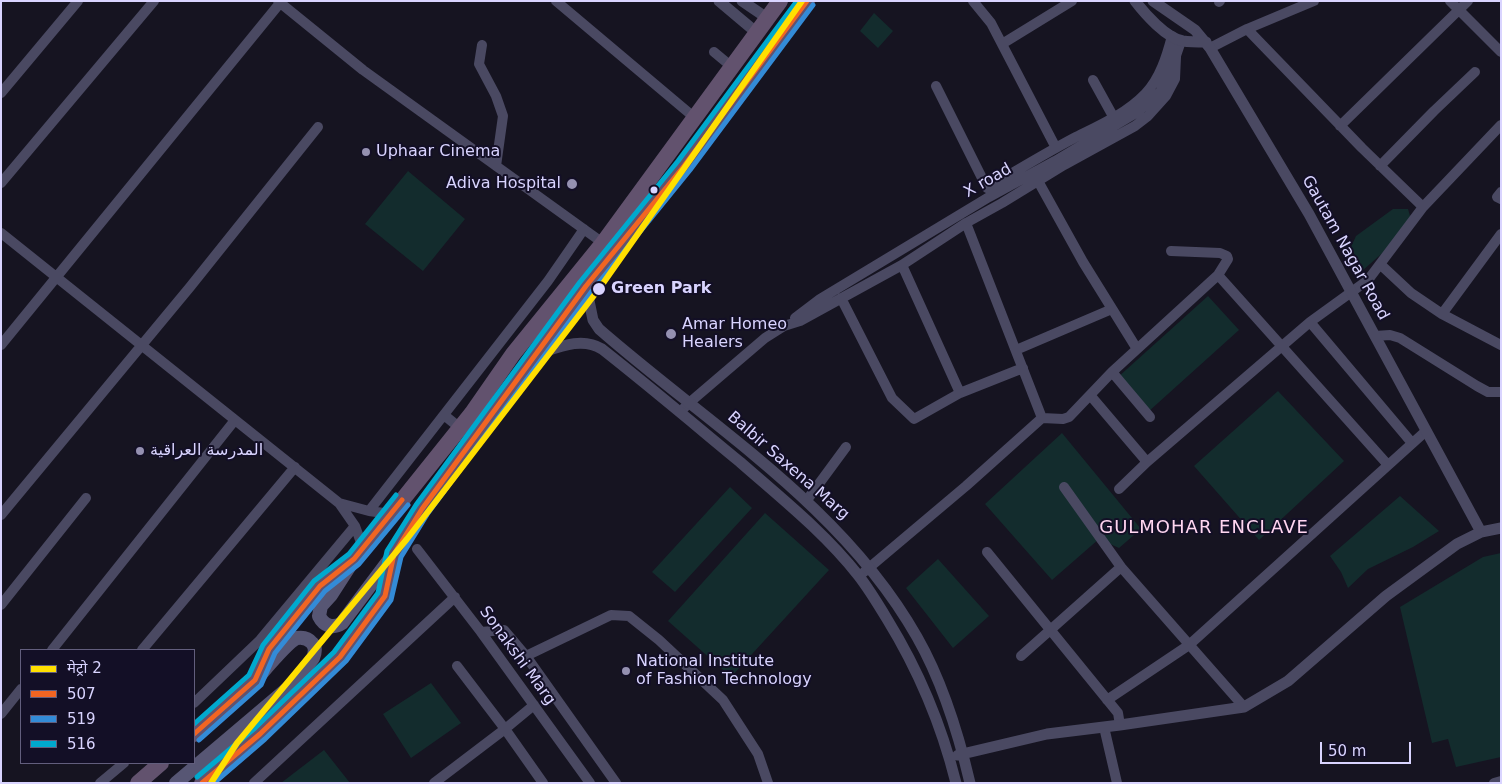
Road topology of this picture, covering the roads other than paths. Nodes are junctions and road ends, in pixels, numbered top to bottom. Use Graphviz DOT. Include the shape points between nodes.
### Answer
graph roads {
  1 [pos="78,1"];
  2 [pos="154,1"];
  3 [pos="556,1"];
  4 [pos="719,1"];
  5 [pos="742,1"];
  6 [pos="780,1"];
  7 [pos="806,1"];
  8 [pos="973,1"];
  9 [pos="1072,1"];
  10 [pos="1135,1"];
  11 [pos="1153,1"];
  12 [pos="1314,1"];
  13 [pos="1450,1"];
  14 [pos="1468,1"];
  15 [pos="284,3"];
  16 [pos="1458,9"];
  17 [pos="767,18"];
  18 [pos="1247,29"];
  19 [pos="757,33"];
  20 [pos="1177,38"];
  21 [pos="1002,44"];
  22 [pos="482,45"];
  23 [pos="1208,45"];
  24 [pos="714,52"];
  25 [pos="1501,52"];
  26 [pos="1176,56"];
  27 [pos="732,67"];
  28 [pos="1475,72"];
  29 [pos="1093,80"];
  30 [pos="936,86"];
  31 [pos="1,93"];
  32 [pos="695,118"];
  33 [pos="1114,118"];
  34 [pos="1501,125"];
  35 [pos="1340,126"];
  36 [pos="318,127"];
  37 [pos="1056,148"];
  38 [pos="496,166"];
  39 [pos="1380,166"];
  40 [pos="1038,181"];
  41 [pos="1,183"];
  42 [pos="1501,192"];
  43 [pos="1501,199"];
  44 [pos="1423,208"];
  45 [pos="966,222"];
  46 [pos="584,229"];
  47 [pos="1,233"];
  48 [pos="1501,234"];
  49 [pos="602,243"];
  50 [pos="1171,251"];
  51 [pos="902,265"];
  52 [pos="1380,265"];
  53 [pos="1218,275"];
  54 [pos="56,276"];
  55 [pos="586,286"];
  56 [pos="1352,293"];
  57 [pos="841,298"];
  58 [pos="1112,309"];
  59 [pos="1442,314"];
  60 [pos="1310,322"];
  61 [pos="784,326"];
  62 [pos="1375,336"];
  63 [pos="610,339"];
  64 [pos="1,344"];
  65 [pos="142,345"];
  66 [pos="1501,345"];
  67 [pos="1282,347"];
  68 [pos="496,348"];
  69 [pos="602,348"];
  70 [pos="1137,349"];
  71 [pos="1016,350"];
  72 [pos="535,355"];
  73 [pos="510,359"];
  74 [pos="1023,368"];
  75 [pos="1112,372"];
  76 [pos="1501,392"];
  77 [pos="960,393"];
  78 [pos="1090,395"];
  79 [pos="685,407"];
  80 [pos="444,415"];
  81 [pos="1150,417"];
  82 [pos="1042,418"];
  83 [pos="235,420"];
  84 [pos="460,428"];
  85 [pos="1426,431"];
  86 [pos="1412,443"];
  87 [pos="846,447"];
  88 [pos="1147,462"];
  89 [pos="1388,465"];
  90 [pos="295,467"];
  91 [pos="1064,487"];
  92 [pos="1119,489"];
  93 [pos="86,498"];
  94 [pos="807,500"];
  95 [pos="339,503"];
  96 [pos="369,511"];
  97 [pos="391,514"];
  98 [pos="1,515"];
  99 [pos="355,526"];
  100 [pos="1501,528"];
  101 [pos="1481,532"];
  102 [pos="417,549"];
  103 [pos="987,552"];
  104 [pos="358,554"];
  105 [pos="394,554"];
  106 [pos="870,567"];
  107 [pos="1121,567"];
  108 [pos="859,576"];
  109 [pos="455,596"];
  110 [pos="1,605"];
  111 [pos="1050,631"];
  112 [pos="481,632"];
  113 [pos="1190,645"];
  114 [pos="53,649"];
  115 [pos="143,649"];
  116 [pos="526,656"];
  117 [pos="1021,656"];
  118 [pos="458,666"];
  119 [pos="255,680"];
  120 [pos="20,690"];
  121 [pos="1107,700"];
  122 [pos="195,702"];
  123 [pos="534,706"];
  124 [pos="1244,707"];
  125 [pos="1,714"];
  126 [pos="1120,726"];
  127 [pos="1104,727"];
  128 [pos="505,729"];
  129 [pos="195,733"];
  130 [pos="964,754"];
  131 [pos="949,756"];
  132 [pos="123,764"];
  133 [pos="160,764"];
  134 [pos="1501,781"];
  135 [pos="100,783"];
  136 [pos="138,783"];
  137 [pos="176,783"];
  138 [pos="202,783"];
  139 [pos="254,783"];
  140 [pos="434,783"];
  141 [pos="543,783"];
  142 [pos="590,783"];
  143 [pos="616,783"];
  144 [pos="768,783"];
  145 [pos="956,783"];
  146 [pos="970,783"];
  147 [pos="1117,783"];
  148 [pos="1494,783"];
  1 -- 31 [label="street"];
  2 -- 41 [label="street"];
  3 -- 32 [label="street"];
  4 -- 19 [label="street"];
  5 -- 17 [label="street"];
  6 -- 17 [label="highway"];
  7 -- 55 [label="highway" via="684,166"];
  8 -- 21 [label="street" via="991,23"];
  9 -- 21 [label="street"];
  10 -- 20 [label="street" via="1149,18"];
  11 -- 23 [label="street, Gautam Nagar Road" via="1195,30"];
  12 -- 18 [label="street"];
  13 -- 16 [label="street"];
  14 -- 16 [label="street"];
  15 -- 38 [label="street" via="364,70"];
  15 -- 54 [label="street"];
  16 -- 25 [label="street"];
  16 -- 35 [label="street"];
  17 -- 19 [label="highway"];
  18 -- 23 [label="street"];
  18 -- 35 [label="street"];
  19 -- 27 [label="highway"];
  20 -- 23 [label="street"];
  20 -- 26 [label="street, X road"];
  20 -- 33 [label="street" via="1145,95"];
  21 -- 37 [label="street"];
  22 -- 38 [label="street" via="479,64 503,116"];
  23 -- 56 [label="street, Gautam Nagar Road"];
  24 -- 27 [label="street"];
  26 -- 40 [label="street" via="1175,79 1166,96 1148,116 1123,134"];
  26 -- 61 [label="street, X road" via="1160,92 1136,113 989,197 820,300"];
  27 -- 32 [label="highway"];
  28 -- 39 [label="street"];
  29 -- 33 [label="street"];
  30 -- 37 [label="street" via="987,188"];
  32 -- 49 [label="highway"];
  33 -- 37 [label="street"];
  34 -- 44 [label="street"];
  35 -- 39 [label="street"];
  36 -- 65 [label="street"];
  38 -- 46 [label="street"];
  39 -- 44 [label="street"];
  40 -- 45 [label="street"];
  40 -- 58 [label="street"];
  42 -- 43 [label="street" via="1497,197"];
  44 -- 52 [label="street"];
  45 -- 51 [label="street"];
  45 -- 71 [label="street"];
  46 -- 49 [label="street"];
  46 -- 68 [label="street"];
  47 -- 54 [label="street"];
  48 -- 59 [label="street"];
  49 -- 73 [label="highway"];
  50 -- 53 [label="street" via="1224,254 1227,263"];
  51 -- 57 [label="street"];
  51 -- 77 [label="street"];
  52 -- 56 [label="street"];
  52 -- 59 [label="street" via="1411,293"];
  53 -- 67 [label="street"];
  53 -- 70 [label="street"];
  54 -- 64 [label="street"];
  54 -- 65 [label="street"];
  55 -- 63 [label="street, Balbir Saxena Marg" via="594,324"];
  55 -- 72 [label="highway"];
  56 -- 60 [label="street"];
  56 -- 62 [label="street, Gautam Nagar Road"];
  57 -- 61 [label="street" via="800,321"];
  57 -- 77 [label="street" via="892,398 914,419"];
  58 -- 70 [label="street"];
  58 -- 71 [label="street"];
  59 -- 66 [label="street"];
  60 -- 67 [label="street"];
  60 -- 86 [label="street"];
  61 -- 79 [label="street"];
  62 -- 76 [label="street" via="1400,338 1488,392"];
  62 -- 85 [label="street, Gautam Nagar Road"];
  63 -- 69 [label="street"];
  63 -- 79 [label="street, Balbir Saxena Marg"];
  65 -- 83 [label="street"];
  65 -- 98 [label="street"];
  67 -- 88 [label="street"];
  67 -- 89 [label="street"];
  68 -- 73 [label="street"];
  68 -- 80 [label="street"];
  69 -- 72 [label="street, Balbir Saxena Marg" via="589,342"];
  69 -- 79 [label="street, Balbir Saxena Marg"];
  70 -- 75 [label="street"];
  71 -- 74 [label="street"];
  72 -- 105 [label="highway" via="448,472"];
  73 -- 84 [label="highway"];
  74 -- 77 [label="street"];
  74 -- 82 [label="street"];
  75 -- 78 [label="street"];
  75 -- 81 [label="street"];
  78 -- 82 [label="street" via="1069,417"];
  78 -- 88 [label="street"];
  79 -- 94 [label="street, Balbir Saxena Marg"];
  79 -- 108 [label="street, Balbir Saxena Marg" via="809,522"];
  80 -- 84 [label="street"];
  80 -- 96 [label="street"];
  82 -- 106 [label="street"];
  83 -- 90 [label="street"];
  83 -- 114 [label="street"];
  84 -- 97 [label="highway"];
  85 -- 86 [label="street"];
  85 -- 101 [label="street, Gautam Nagar Road"];
  86 -- 89 [label="street"];
  87 -- 94 [label="street"];
  88 -- 92 [label="street"];
  89 -- 113 [label="street"];
  90 -- 95 [label="street"];
  90 -- 115 [label="street"];
  91 -- 107 [label="street"];
  93 -- 110 [label="street"];
  94 -- 106 [label="street, Balbir Saxena Marg"];
  95 -- 96 [label="street"];
  95 -- 99 [label="street"];
  96 -- 97 [label="street"];
  97 -- 104 [label="highway"];
  99 -- 104 [label="street"];
  99 -- 122 [label="street" via="260,640"];
  100 -- 101 [label="street"];
  101 -- 124 [label="street" via="1457,544 1386,596 1288,681"];
  102 -- 109 [label="street, Sonakshi Marg"];
  103 -- 111 [label="street"];
  104 -- 105 [label="main road" via="320,606 319,616 324,624 334,626 342,622"];
  104 -- 119 [label="highway" via="320,586 269,649"];
  105 -- 138 [label="highway" via="385,596 340,656 260,734"];
  106 -- 108 [label="street"];
  106 -- 130 [label="street, Balbir Saxena Marg" via="929,660"];
  107 -- 111 [label="street"];
  107 -- 113 [label="street"];
  108 -- 131 [label="street, Balbir Saxena Marg" via="914,666"];
  109 -- 112 [label="street, Sonakshi Marg"];
  109 -- 139 [label="street"];
  111 -- 117 [label="street"];
  111 -- 121 [label="street"];
  112 -- 116 [label="street" via="504,630"];
  112 -- 123 [label="street, Sonakshi Marg"];
  113 -- 121 [label="street"];
  113 -- 124 [label="street"];
  116 -- 143 [label="street"];
  116 -- 144 [label="street" via="611,615 629,616 722,700 758,754"];
  118 -- 128 [label="street"];
  119 -- 129 [label="highway"];
  119 -- 137 [label="main road" via="294,640 303,638 314,645 313,658 294,683"];
  120 -- 125 [label="street"];
  121 -- 126 [label="street" via="1118,713"];
  123 -- 128 [label="street"];
  123 -- 142 [label="street, Sonakshi Marg"];
  124 -- 126 [label="street"];
  126 -- 127 [label="street"];
  127 -- 130 [label="street" via="1048,734"];
  127 -- 147 [label="street"];
  128 -- 140 [label="street"];
  128 -- 141 [label="street"];
  130 -- 131 [label="street"];
  130 -- 146 [label="street, Balbir Saxena Marg"];
  131 -- 145 [label="street, Balbir Saxena Marg"];
  132 -- 135 [label="street"];
  133 -- 136 [label="highway"];
  134 -- 148 [label="street"];
}
